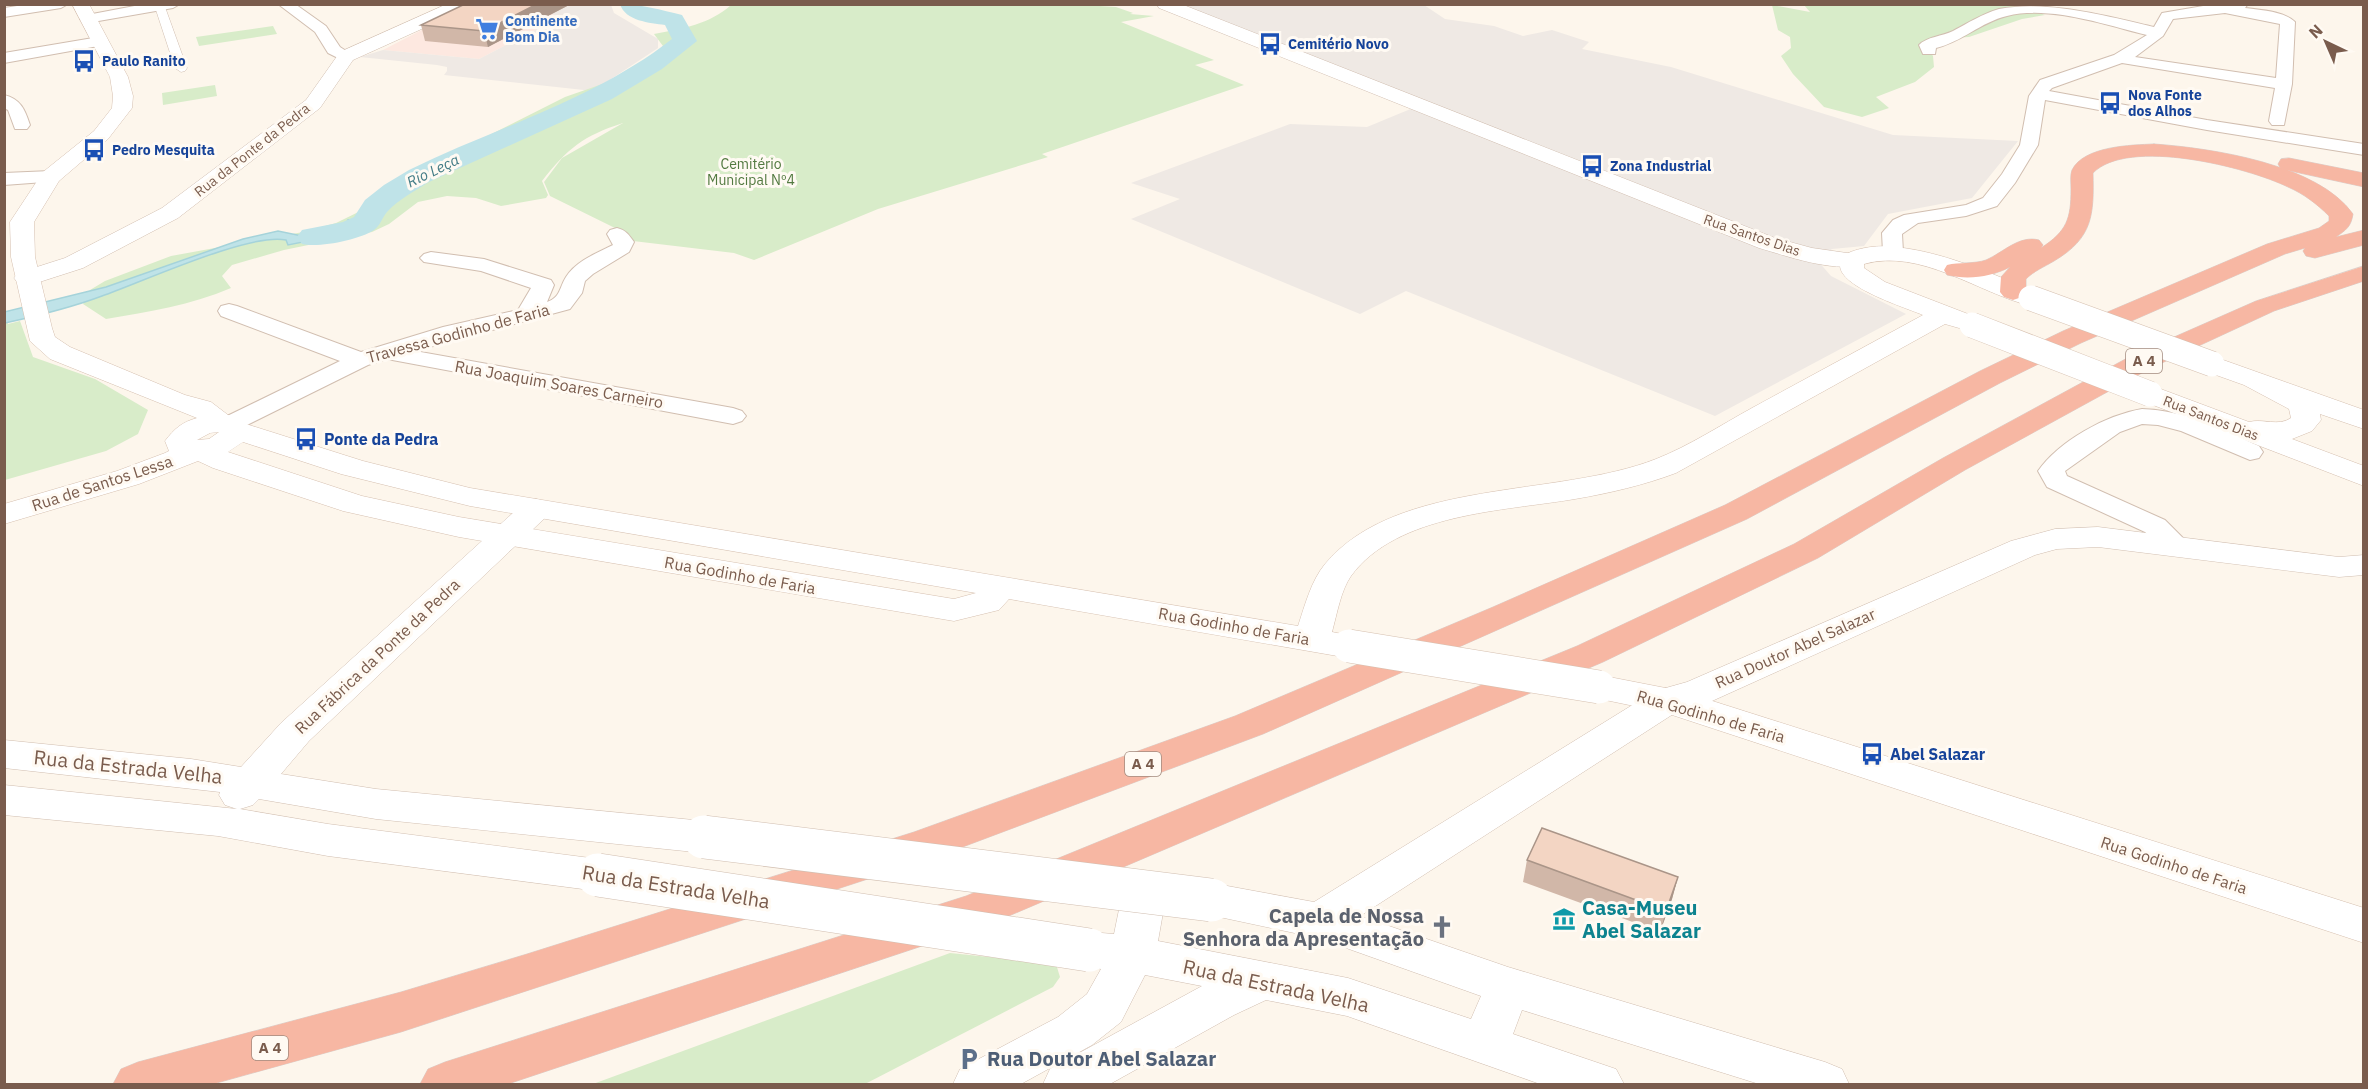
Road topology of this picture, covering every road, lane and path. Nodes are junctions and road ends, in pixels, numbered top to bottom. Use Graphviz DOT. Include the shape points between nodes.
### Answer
graph roads {
  1 [pos="62,4"];
  2 [pos="285,4"];
  3 [pos="462,4"];
  4 [pos="1165,4"];
  5 [pos="2200,4"];
  6 [pos="167,6"];
  7 [pos="2236,7"];
  8 [pos="83,11"];
  9 [pos="4,13"];
  10 [pos="2158,33"];
  11 [pos="99,42"];
  12 [pos="1929,51"];
  13 [pos="346,56"];
  14 [pos="4,58"];
  15 [pos="2120,58"];
  16 [pos="181,68"];
  17 [pos="2073,75"];
  18 [pos="2095,82"];
  19 [pos="2284,84"];
  20 [pos="2117,91"];
  21 [pos="2040,94"];
  22 [pos="4,100"];
  23 [pos="2209,118"];
  24 [pos="2278,121"];
  25 [pos="21,125"];
  26 [pos="2364,135"];
  27 [pos="2364,150"];
  28 [pos="2060,174"];
  29 [pos="51,177"];
  30 [pos="4,179"];
  31 [pos="2364,180"];
  32 [pos="2062,205"];
  33 [pos="617,234"];
  34 [pos="2364,237"];
  35 [pos="1893,252"];
  36 [pos="431,258"];
  37 [pos="1852,260"];
  38 [pos="1956,270"];
  39 [pos="2351,281"];
  40 [pos="29,285"];
  41 [pos="2195,285"];
  42 [pos="2022,295"];
  43 [pos="229,310"];
  44 [pos="1944,314"];
  45 [pos="526,315"];
  46 [pos="385,352"];
  47 [pos="360,360"];
  48 [pos="2251,378"];
  49 [pos="732,416"];
  50 [pos="2208,416"];
  51 [pos="2364,420"];
  52 [pos="2364,432"];
  53 [pos="209,434"];
  54 [pos="2250,452"];
  55 [pos="2359,475"];
  56 [pos="4,490"];
  57 [pos="536,509"];
  58 [pos="4,514"];
  59 [pos="506,535"];
  60 [pos="2176,545"];
  61 [pos="2364,565"];
  62 [pos="1002,586"];
  63 [pos="1311,639"];
  64 [pos="1668,700"];
  65 [pos="4,754"];
  66 [pos="251,781"];
  67 [pos="4,800"];
  68 [pos="218,821"];
  69 [pos="1145,890"];
  70 [pos="1321,921"];
  71 [pos="2364,926"];
  72 [pos="1120,945"];
  73 [pos="1263,980"];
  74 [pos="1508,986"];
  75 [pos="1485,1046"];
  76 [pos="138,1084"];
  77 [pos="445,1084"];
  78 [pos="976,1084"];
  79 [pos="1067,1084"];
  80 [pos="1599,1084"];
  81 [pos="1825,1084"];
  1 -- 9 [label="street"];
  2 -- 13 [label="street" via="321,29 334,50"];
  3 -- 13 [label="main road"];
  4 -- 37 [label="main road, Rua Santos Dias" via="1758,240 1811,255"];
  5 -- 7 [label="street"];
  6 -- 8 [label="street"];
  6 -- 16 [label="street"];
  7 -- 10 [label="street" via="2168,16"];
  7 -- 19 [label="street" via="2288,22"];
  8 -- 11 [label="main road"];
  10 -- 12 [label="street" via="2036,9 2006,11 1945,42 1927,45"];
  10 -- 15 [label="street"];
  11 -- 14 [label="street"];
  11 -- 29 [label="main road" via="122,84 122,108 101,135"];
  13 -- 40 [label="main road, Rua da Ponte da Pedra" via="313,104 170,213"];
  15 -- 17 [label="street"];
  15 -- 19 [label="street"];
  17 -- 18 [label="street"];
  17 -- 21 [label="street" via="2046,84"];
  19 -- 24 [label="street"];
  20 -- 23 [label="street"];
  21 -- 23 [label="street"];
  21 -- 35 [label="street" via="2029,144 1990,201 1899,225 1892,234"];
  22 -- 25 [label="street" via="15,108"];
  23 -- 24 [label="street"];
  23 -- 27 [label="street"];
  24 -- 26 [label="street"];
  28 -- 31 [label="highway" via="2063,163 2078,152 2119,143 2146,143 2208,149"];
  29 -- 30 [label="street"];
  29 -- 40 [label="main road" via="22,222 22,257"];
  32 -- 38 [label="highway" via="2057,222 2027,248 1989,268"];
  33 -- 45 [label="street, Travessa Godinho de Faria" via="624,242 622,248 585,269 561,304"];
  34 -- 41 [label="highway, A 4"];
  35 -- 37 [label="main road"];
  35 -- 38 [label="main road"];
  36 -- 45 [label="street" via="484,265 543,285"];
  37 -- 44 [label="main road, Rua Santos Dias" via="1852,271 1860,278"];
  38 -- 42 [label="main road"];
  39 -- 77 [label="highway, A 4" via="2265,306 2141,362 1970,455 1806,551 1590,654 981,909"];
  40 -- 53 [label="main road" via="43,341 60,353 178,402 179,409"];
  41 -- 42 [label="highway" via="2277,249 2327,233 2340,224 2341,214 2313,189 2236,161 2144,151 2101,157 2082,172 2081,220 2072,235 2013,277"];
  41 -- 76 [label="highway, A 4" via="2000,372 1736,512 1249,724 928,843 549,966 401,1012"];
  42 -- 48 [label="main road, bridge"];
  43 -- 47 [label="street"];
  44 -- 50 [label="main road, Rua Santos Dias, bridge"];
  44 -- 63 [label="main road" via="1651,473 1421,518 1372,538 1335,573"];
  45 -- 46 [label="street, Travessa Godinho de Faria"];
  46 -- 47 [label="street, Travessa Godinho de Faria"];
  46 -- 49 [label="street, Rua Joaquim Soares Carneiro"];
  47 -- 53 [label="street, Travessa Godinho de Faria"];
  48 -- 50 [label="main road" via="2299,403 2306,420 2301,427 2265,431"];
  48 -- 51 [label="main road"];
  50 -- 55 [label="main road, Rua Santos Dias"];
  52 -- 55 [label="main road" via="2345,436 2337,441 2335,449"];
  53 -- 56 [label="main road, Rua de Santos Lessa"];
  53 -- 57 [label="main road, Rua Godinho de Faria" via="382,477"];
  53 -- 58 [label="main road, Rua de Santos Lessa" via="157,467"];
  53 -- 59 [label="main road, Rua Godinho de Faria" via="209,455 224,462 354,504"];
  54 -- 60 [label="street" via="2170,418 2149,414 2125,420 2059,461 2051,471 2056,481 2156,526"];
  57 -- 59 [label="main road"];
  57 -- 62 [label="main road, Rua Godinho de Faria"];
  59 -- 62 [label="main road, Rua Godinho de Faria" via="954,610 987,602"];
  59 -- 66 [label="main road, Rua Fábrica da Ponte da Pedra" via="295,732"];
  60 -- 61 [label="main road, Rua Doutor Abel Salazar" via="2329,566"];
  60 -- 64 [label="main road, Rua Doutor Abel Salazar" via="2098,537 2055,539 2023,548 1699,692"];
  62 -- 63 [label="main road, Rua Godinho de Faria"];
  63 -- 64 [label="main road, Rua Godinho de Faria, bridge"];
  64 -- 70 [label="main road, Rua Doutor Abel Salazar"];
  64 -- 71 [label="main road, Rua Godinho de Faria"];
  65 -- 66 [label="main road, Rua da Estrada Velha"];
  66 -- 68 [label="main road, Rua da Estrada Velha"];
  66 -- 69 [label="main road, Rua da Estrada Velha, bridge" via="376,804 704,837"];
  67 -- 68 [label="main road, Rua da Estrada Velha"];
  68 -- 72 [label="main road, Rua da Estrada Velha, bridge" via="328,840"];
  69 -- 70 [label="main road, Rua da Estrada Velha, bridge"];
  69 -- 72 [label="main road"];
  70 -- 74 [label="main road, Rua da Estrada Velha"];
  72 -- 73 [label="main road, Rua da Estrada Velha"];
  72 -- 78 [label="main road" via="1104,1008 1076,1031"];
  73 -- 75 [label="main road, Rua da Estrada Velha" via="1348,997"];
  73 -- 79 [label="main road" via="1217,1001"];
  74 -- 75 [label="main road"];
  74 -- 81 [label="main road, Rua da Estrada Velha"];
  75 -- 80 [label="main road, Rua da Estrada Velha"];
}
